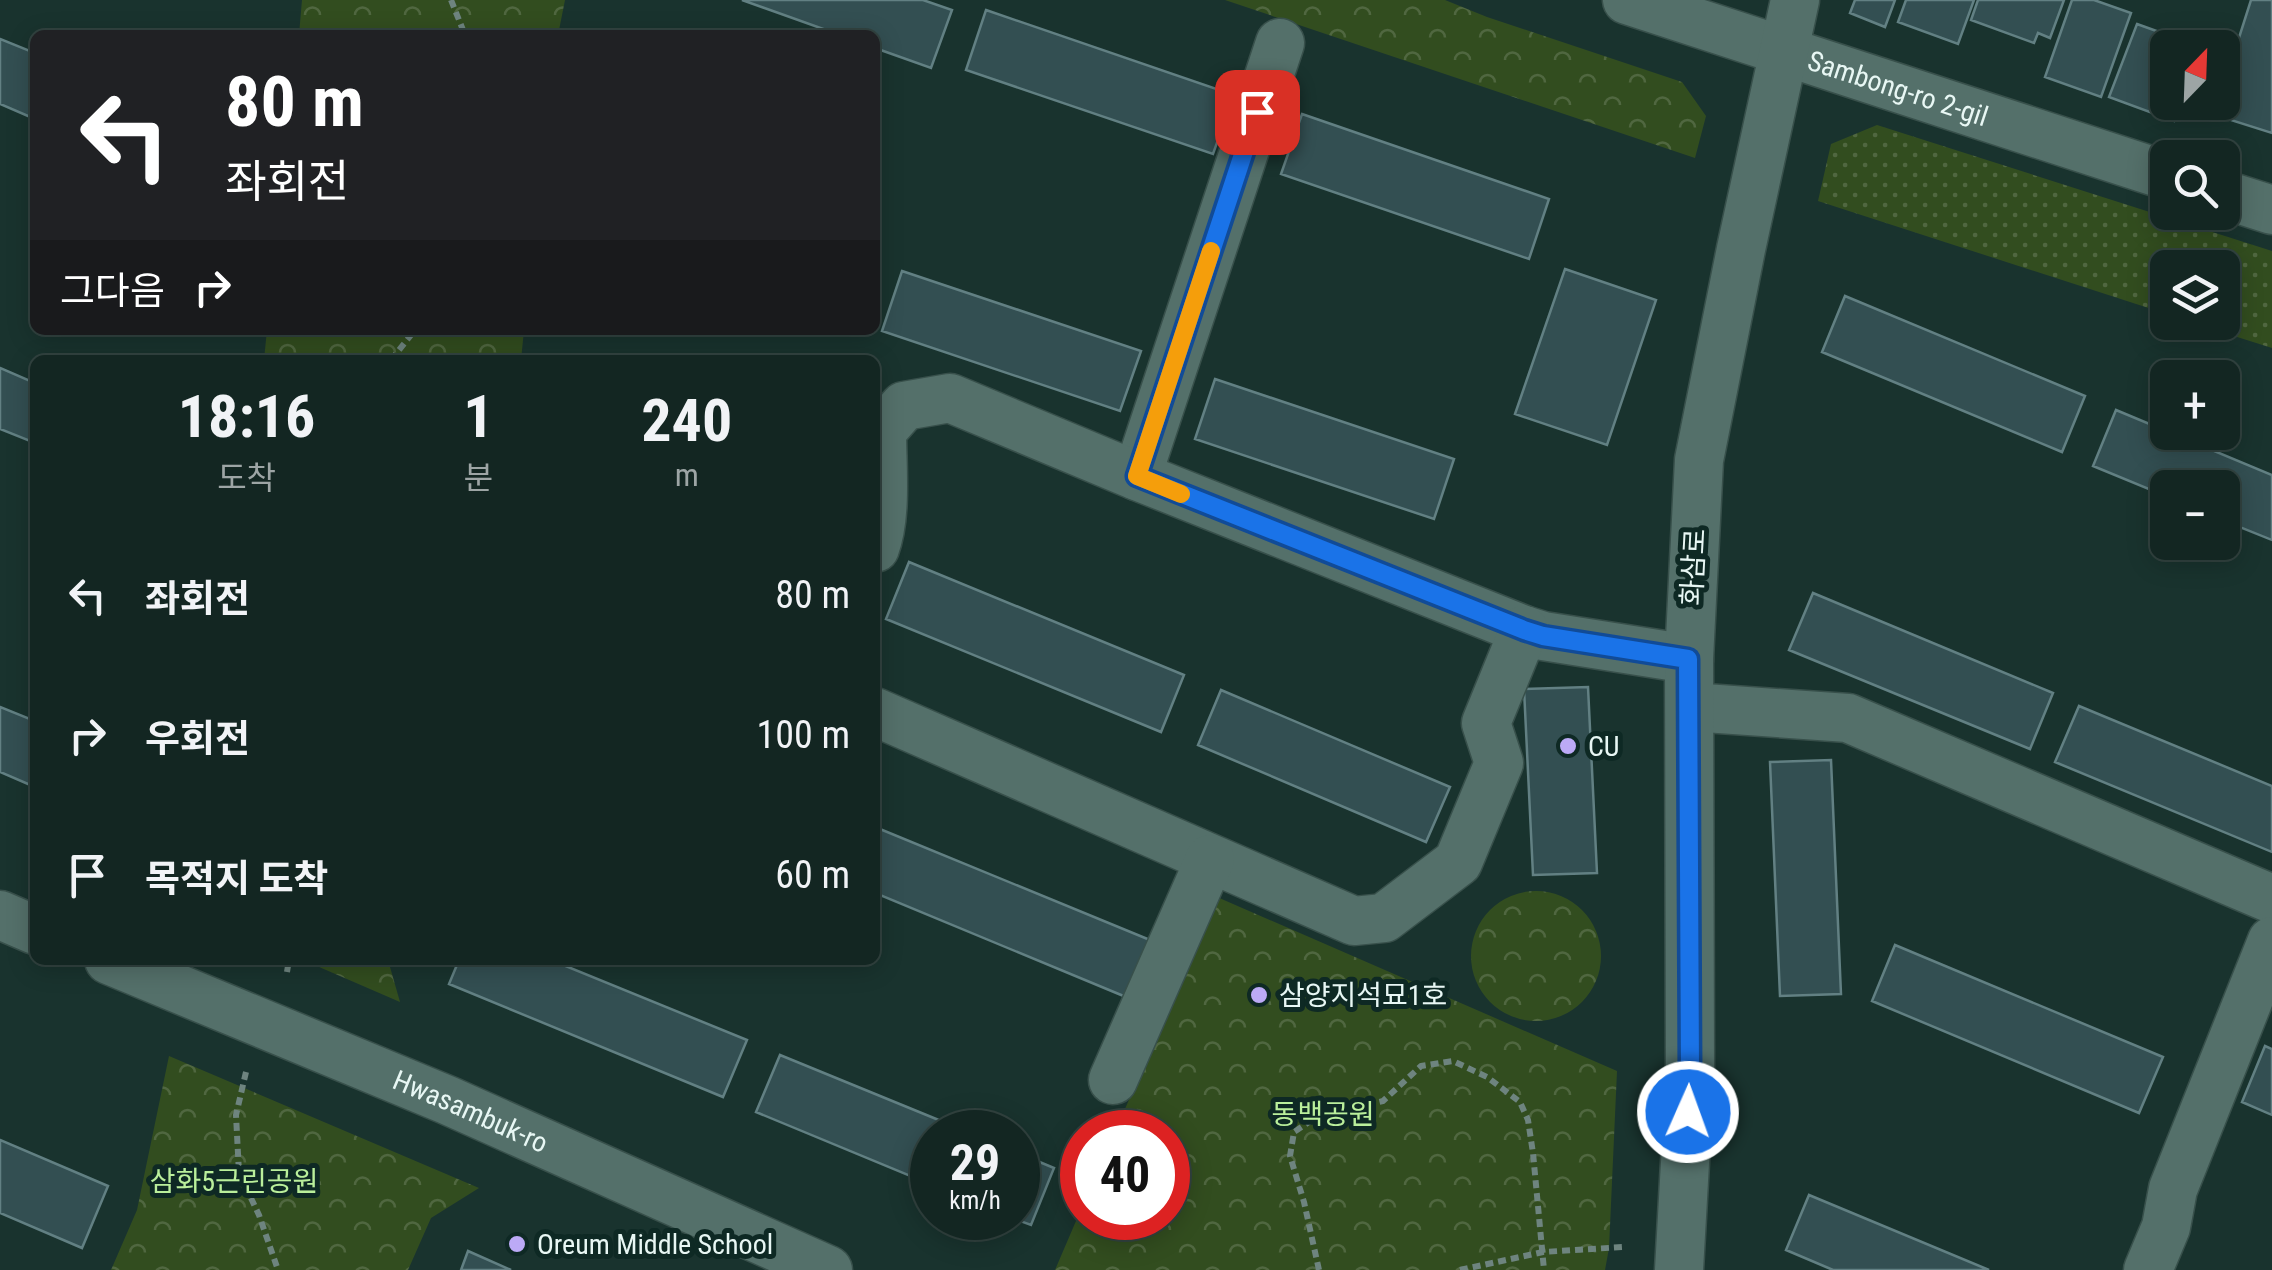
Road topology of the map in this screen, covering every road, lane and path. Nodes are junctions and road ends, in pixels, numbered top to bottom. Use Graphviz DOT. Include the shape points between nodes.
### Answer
graph roads {
  1 [pos="452,0"];
  2 [pos="1628,0"];
  3 [pos="1795,0"];
  4 [pos="463,30"];
  5 [pos="1280,42"];
  6 [pos="1782,52"];
  7 [pos="2150,170"];
  8 [pos="2240,200"];
  9 [pos="2272,210"];
  10 [pos="411,335"];
  11 [pos="395,355"];
  12 [pos="1137,476"];
  13 [pos="880,513"];
  14 [pos="1524,630"];
  15 [pos="1688,659"];
  16 [pos="1690,707"];
  17 [pos="880,719"];
  18 [pos="1210,859"];
  19 [pos="2272,899"];
  20 [pos="0,916"];
  21 [pos="30,928"];
  22 [pos="2272,941"];
  23 [pos="121,965"];
  24 [pos="289,965"];
  25 [pos="287,972"];
  26 [pos="246,1072"];
  27 [pos="1113,1080"];
  28 [pos="1622,1247"];
  29 [pos="1543,1252"];
  30 [pos="278,1270"];
  31 [pos="828,1270"];
  32 [pos="1319,1270"];
  33 [pos="1460,1270"];
  34 [pos="1544,1270"];
  35 [pos="1679,1270"];
  36 [pos="2148,1270"];
  1 -- 4 [label="path"];
  2 -- 6 [label="street, Sambong-ro 2-gil"];
  3 -- 6 [label="street, 화삼로"];
  5 -- 12 [label="street"];
  6 -- 7 [label="street, Sambong-ro 2-gil"];
  6 -- 15 [label="street, 화삼로" via="1699,460"];
  8 -- 9 [label="street"];
  10 -- 11 [label="path"];
  12 -- 13 [label="street" via="950,398 904,406 882,431"];
  12 -- 14 [label="street"];
  14 -- 15 [label="street"];
  14 -- 18 [label="street" via="1486,723 1498,763 1458,862 1384,918 1354,921"];
  15 -- 16 [label="street, 화삼로"];
  16 -- 19 [label="street" via="1848,718"];
  16 -- 35 [label="street, 화삼로" via="1690,1073"];
  17 -- 18 [label="street"];
  18 -- 27 [label="street"];
  20 -- 21 [label="street"];
  22 -- 36 [label="street" via="2173,1188"];
  23 -- 31 [label="street, Hwasambuk-ro" via="447,1100"];
  24 -- 25 [label="path"];
  26 -- 30 [label="path" via="236,1115 239,1173"];
  28 -- 29 [label="path"];
  29 -- 32 [label="path" via="1534,1153 1520,1102 1453,1061 1421,1066 1383,1101 1318,1116 1294,1132 1290,1156"];
  29 -- 33 [label="path"];
  29 -- 34 [label="path"];
}
